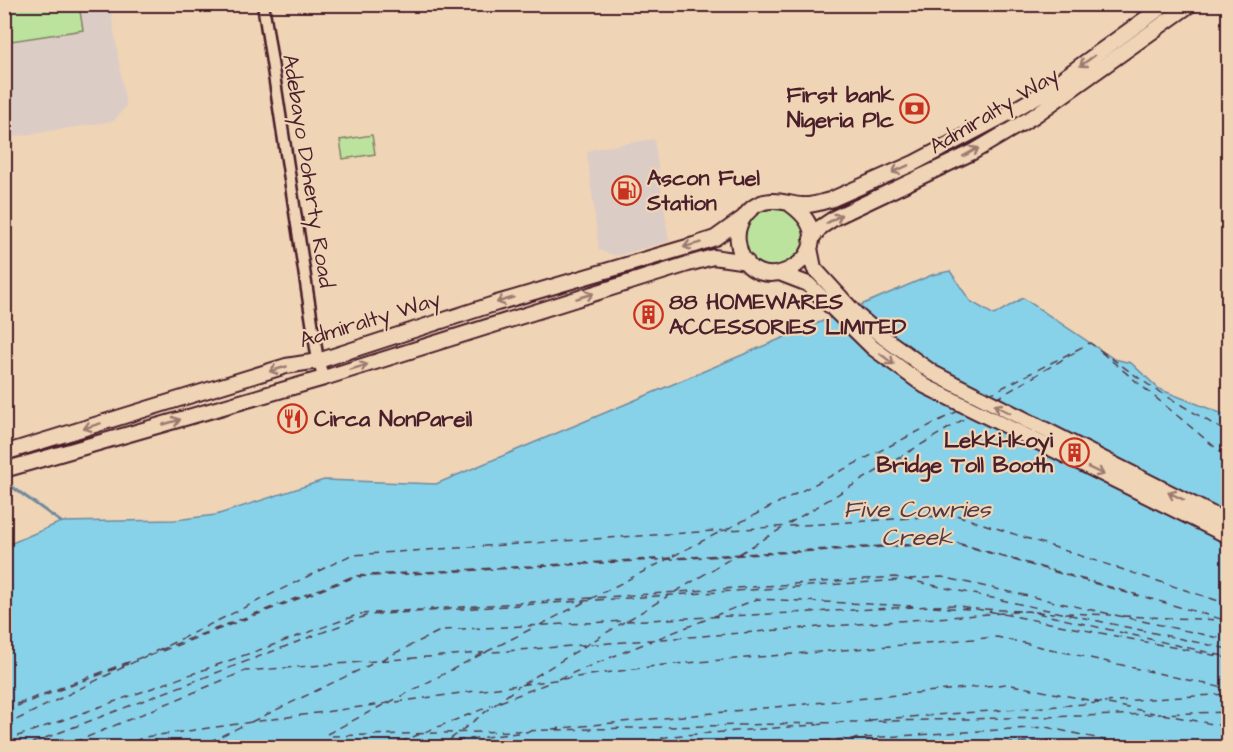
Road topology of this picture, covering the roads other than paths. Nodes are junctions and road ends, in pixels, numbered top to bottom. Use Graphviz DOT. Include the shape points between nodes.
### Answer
graph roads {
  1 [pos="263,4"];
  2 [pos="1166,4"];
  3 [pos="1191,4"];
  4 [pos="791,205"];
  5 [pos="743,218"];
  6 [pos="811,244"];
  7 [pos="747,262"];
  8 [pos="782,274"];
  9 [pos="820,285"];
  10 [pos="318,361"];
  11 [pos="324,378"];
  12 [pos="4,453"];
  13 [pos="9,468"];
  14 [pos="1228,522"];
  15 [pos="1228,536"];
  1 -- 10 [label="street, Adebayo Doherty Road"];
  2 -- 4 [label="main road, Admiralty Way, one-way" via="1041,94 975,133 847,193 813,205"];
  6 -- 3 [label="main road, Admiralty Way, one-way" via="821,227 836,217 973,152 1034,116"];
  4 -- 5 [label="main road" via="770,201 750,210"];
  4 -- 6 [label="main road" via="806,219"];
  5 -- 7 [label="main road" via="737,241"];
  5 -- 10 [label="main road, Admiralty Way, one-way" via="708,241"];
  6 -- 8 [label="main road" via="800,265"];
  6 -- 9 [label="main road"];
  7 -- 8 [label="main road" via="763,273"];
  11 -- 7 [label="main road, Admiralty Way, one-way" via="705,259 727,257"];
  8 -- 9 [label="main road"];
  14 -- 9 [label="main road, one-way" via="933,373"];
  9 -- 15 [label="main road, one-way" via="846,324 925,386"];
  10 -- 11 [label="street, Adebayo Doherty Road"];
  10 -- 12 [label="main road, Admiralty Way, one-way" via="286,366"];
  13 -- 11 [label="main road, Admiralty Way, one-way"];
}
